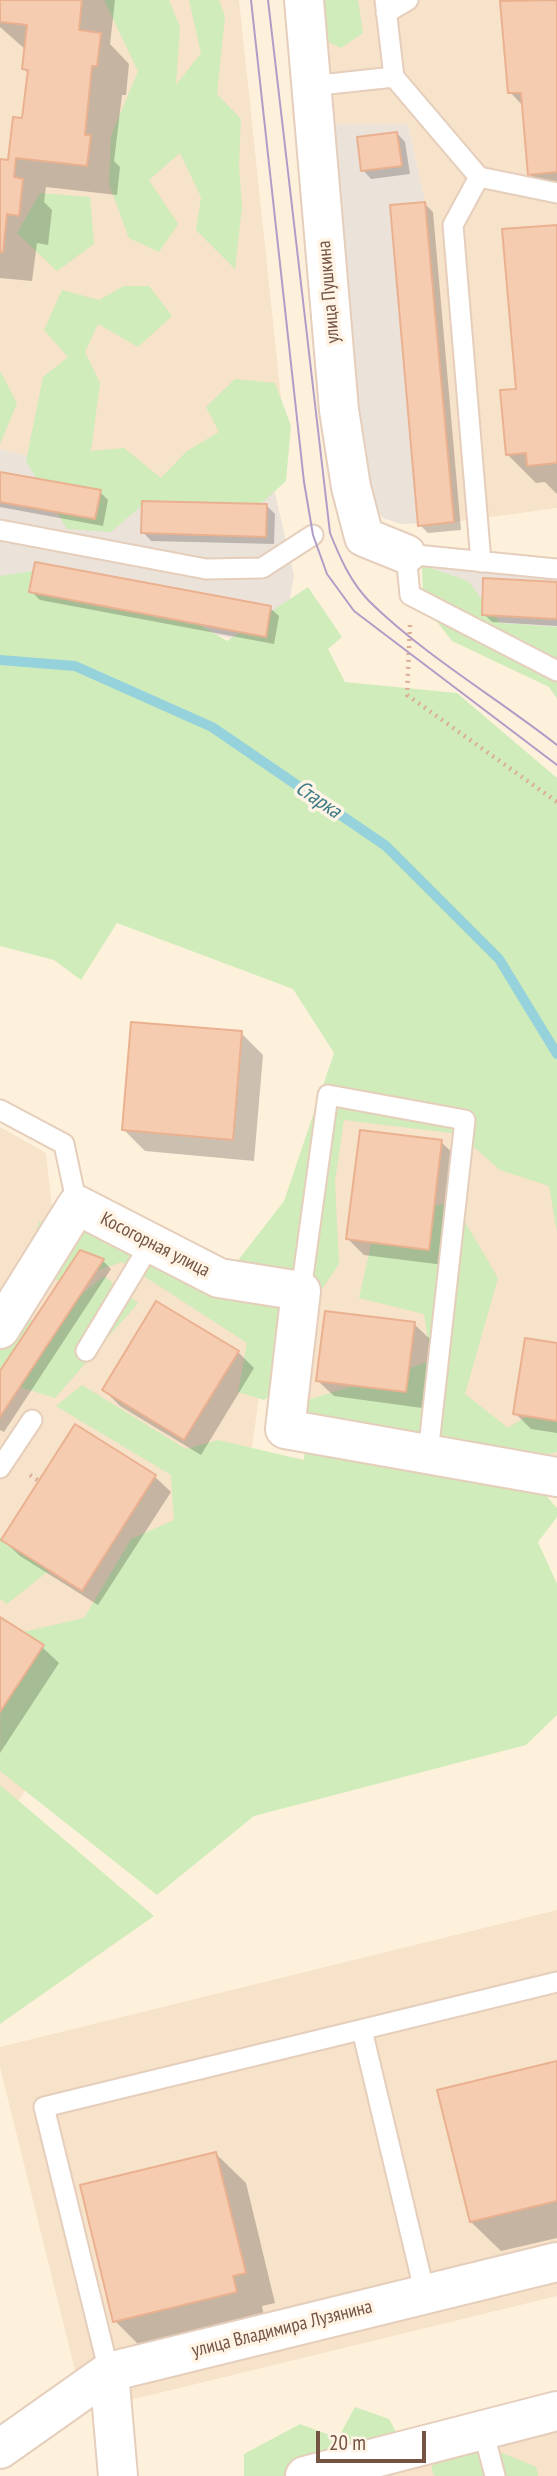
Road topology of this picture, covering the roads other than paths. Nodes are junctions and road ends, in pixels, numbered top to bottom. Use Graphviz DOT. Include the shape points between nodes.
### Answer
graph roads {
  1 [pos="303,0"];
  2 [pos="408,0"];
  3 [pos="385,6"];
  4 [pos="394,77"];
  5 [pos="329,84"];
  6 [pos="480,177"];
  7 [pos="557,193"];
  8 [pos="0,530"];
  9 [pos="313,535"];
  10 [pos="406,554"];
  11 [pos="481,562"];
  12 [pos="557,569"];
  13 [pos="557,671"];
  14 [pos="0,1110"];
  15 [pos="77,1205"];
  16 [pos="151,1243"];
  17 [pos="301,1291"];
  18 [pos="0,1329"];
  19 [pos="86,1351"];
  20 [pos="32,1420"];
  21 [pos="428,1454"];
  22 [pos="2,1462"];
  23 [pos="557,1477"];
  24 [pos="557,1982"];
  25 [pos="362,2030"];
  26 [pos="557,2262"];
  27 [pos="425,2294"];
  28 [pos="109,2372"];
  29 [pos="557,2411"];
  30 [pos="484,2430"];
  31 [pos="0,2449"];
  32 [pos="118,2476"];
  33 [pos="305,2476"];
  34 [pos="495,2476"];
  1 -- 10 [label="street, улица Пушкина" via="339,410 351,487 364,537"];
  2 -- 3 [label="lane"];
  3 -- 4 [label="lane"];
  4 -- 5 [label="lane"];
  4 -- 6 [label="lane"];
  6 -- 7 [label="lane"];
  6 -- 11 [label="lane" via="453,225"];
  8 -- 9 [label="lane" via="206,569 262,568"];
  10 -- 11 [label="lane"];
  10 -- 13 [label="lane" via="410,595"];
  11 -- 12 [label="lane"];
  14 -- 15 [label="lane" via="64,1144"];
  15 -- 16 [label="street, Косогорная улица"];
  15 -- 18 [label="street, Косогорная улица"];
  16 -- 17 [label="street, Косогорная улица" via="219,1278"];
  16 -- 19 [label="lane"];
  17 -- 21 [label="street" via="285,1430"];
  17 -- 21 [label="lane" via="328,1095 465,1120"];
  20 -- 22 [label="lane"];
  21 -- 23 [label="street"];
  24 -- 25 [label="lane"];
  25 -- 27 [label="lane"];
  25 -- 28 [label="lane" via="44,2107"];
  26 -- 27 [label="street, улица Владимира Лузянина"];
  27 -- 28 [label="street, улица Владимира Лузянина"];
  28 -- 31 [label="street"];
  28 -- 32 [label="street"];
  29 -- 30 [label="street"];
  30 -- 33 [label="street"];
  30 -- 34 [label="lane"];
}
